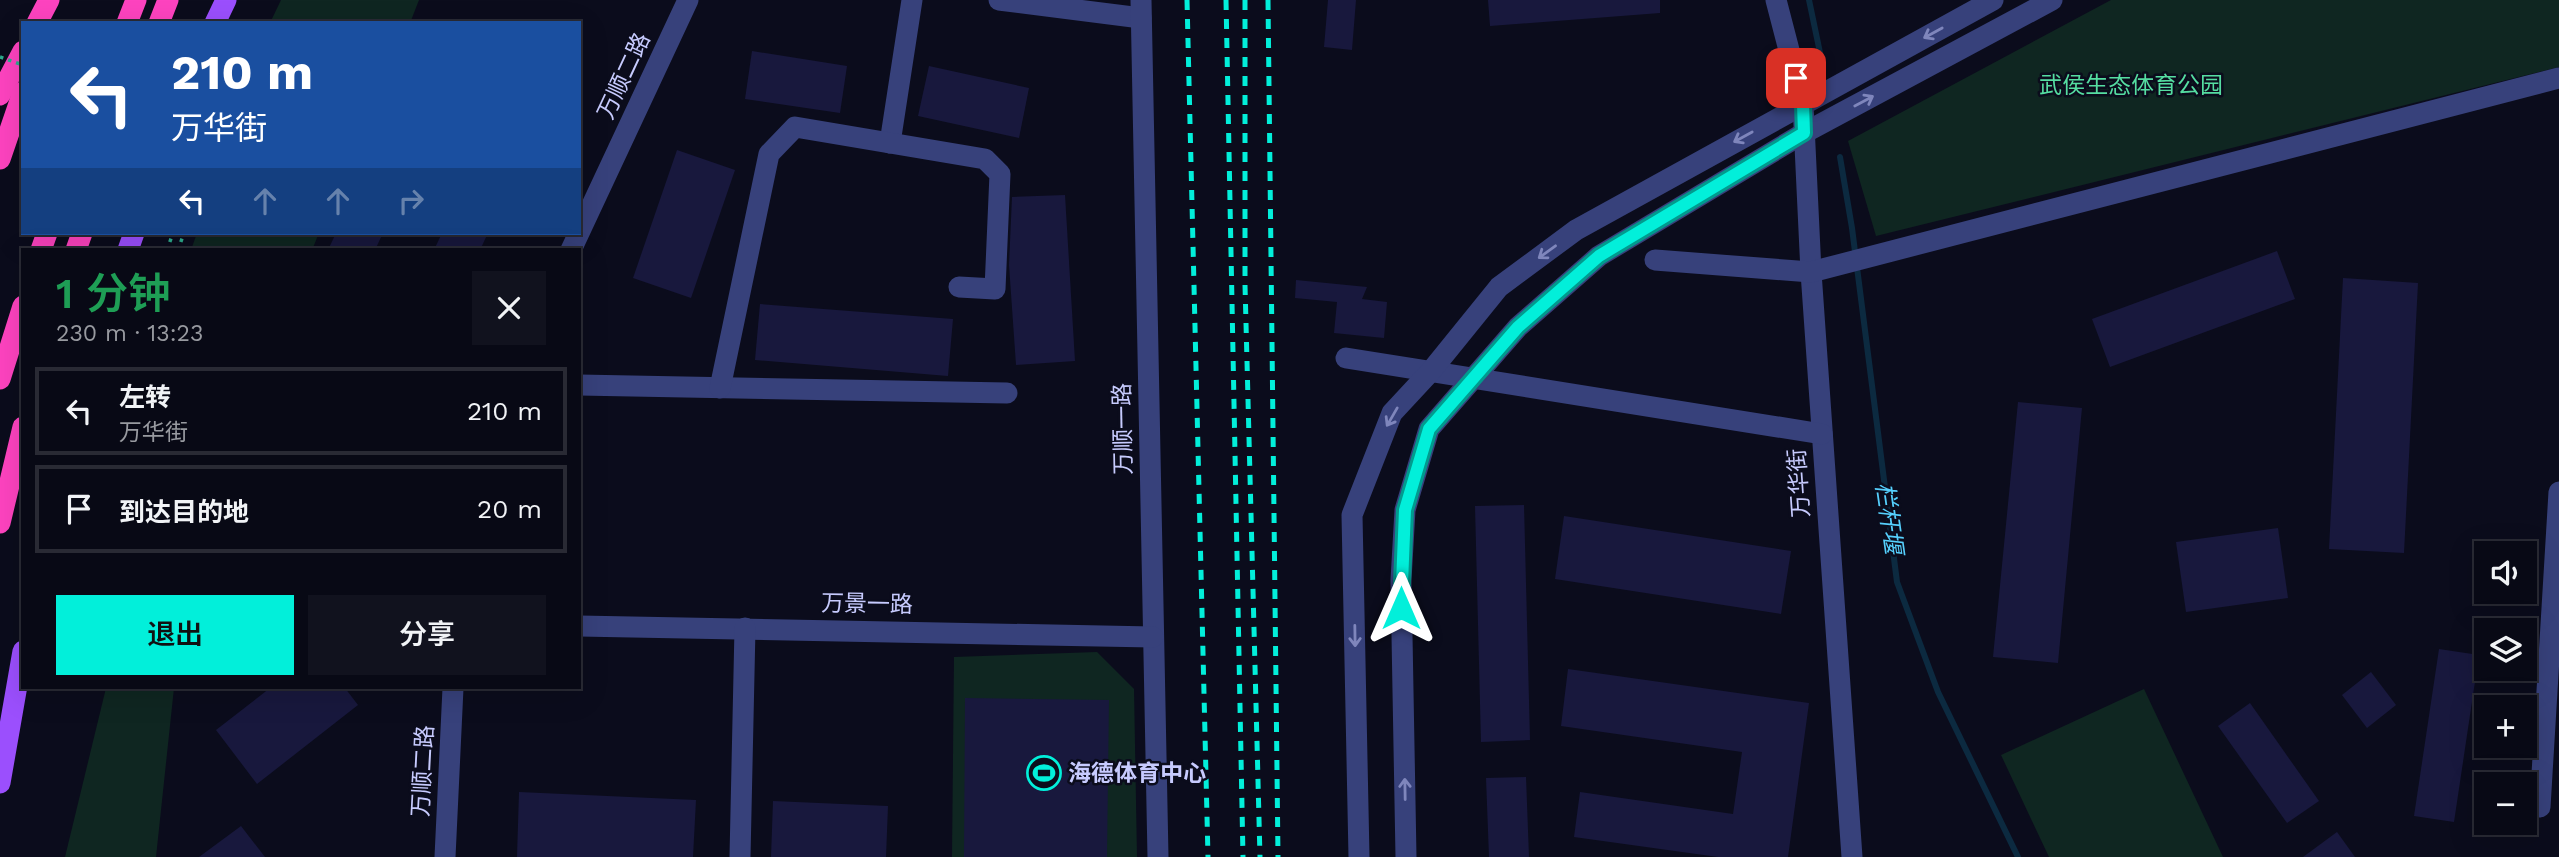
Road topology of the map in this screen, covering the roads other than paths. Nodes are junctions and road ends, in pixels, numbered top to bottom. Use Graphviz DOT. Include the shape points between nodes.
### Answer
graph roads {
  1 [pos="49,0"];
  2 [pos="55,0"];
  3 [pos="136,0"];
  4 [pos="167,0"];
  5 [pos="226,0"];
  6 [pos="688,0"];
  7 [pos="912,0"];
  8 [pos="999,0"];
  9 [pos="1776,0"];
  10 [pos="1993,0"];
  11 [pos="2052,0"];
  12 [pos="1141,9"];
  13 [pos="38,21"];
  14 [pos="48,21"];
  15 [pos="128,21"];
  16 [pos="160,21"];
  17 [pos="216,21"];
  18 [pos="21,55"];
  19 [pos="2559,78"];
  20 [pos="0,95"];
  21 [pos="21,98"];
  22 [pos="1803,104"];
  23 [pos="1804,133"];
  24 [pos="890,143"];
  25 [pos="0,159"];
  26 [pos="581,229"];
  27 [pos="1655,260"];
  28 [pos="1811,272"];
  29 [pos="959,287"];
  30 [pos="21,312"];
  31 [pos="1346,358"];
  32 [pos="1431,371"];
  33 [pos="1474,378"];
  34 [pos="0,379"];
  35 [pos="581,385"];
  36 [pos="720,388"];
  37 [pos="1007,393"];
  38 [pos="1822,434"];
  39 [pos="21,435"];
  40 [pos="2559,492"];
  41 [pos="0,523"];
  42 [pos="581,626"];
  43 [pos="745,628"];
  44 [pos="1153,637"];
  45 [pos="21,662"];
  46 [pos="453,689"];
  47 [pos="0,783"];
  48 [pos="2540,807"];
  49 [pos="445,857"];
  50 [pos="740,857"];
  51 [pos="1158,857"];
  52 [pos="1359,857"];
  53 [pos="1406,857"];
  54 [pos="1852,857"];
  1 -- 13 [label="highway"];
  2 -- 14 [label="highway"];
  3 -- 15 [label="highway"];
  4 -- 16 [label="highway"];
  5 -- 17 [label="main road"];
  6 -- 26 [label="street, 万顺二路"];
  7 -- 24 [label="street"];
  8 -- 12 [label="street"];
  9 -- 22 [label="street, 万华街"];
  10 -- 22 [label="street, one-way"];
  23 -- 11 [label="street, one-way"];
  12 -- 44 [label="street, 万顺一路"];
  18 -- 20 [label="highway"];
  19 -- 28 [label="street"];
  21 -- 25 [label="highway"];
  22 -- 23 [label="street, 万华街"];
  22 -- 32 [label="street, one-way" via="1576,230 1499,287"];
  23 -- 28 [label="street, 万华街"];
  23 -- 33 [label="street" via="1599,256 1518,327"];
  24 -- 29 [label="street" via="985,159 1000,174 995,289"];
  24 -- 36 [label="street" via="795,127 769,154"];
  27 -- 28 [label="street"];
  28 -- 38 [label="street, 万华街"];
  30 -- 34 [label="highway"];
  31 -- 32 [label="street"];
  32 -- 33 [label="street"];
  32 -- 52 [label="street, one-way" via="1392,413 1352,515"];
  33 -- 38 [label="street"];
  53 -- 33 [label="street, one-way" via="1401,580 1405,510 1429,429"];
  35 -- 36 [label="street"];
  36 -- 37 [label="street"];
  38 -- 54 [label="street, 万华街"];
  39 -- 41 [label="highway"];
  40 -- 48 [label="street"];
  42 -- 43 [label="street, 万景一路"];
  43 -- 44 [label="street, 万景一路"];
  43 -- 50 [label="street"];
  44 -- 51 [label="street, 万顺一路"];
  45 -- 47 [label="main road"];
  46 -- 49 [label="street, 万顺二路"];
}
